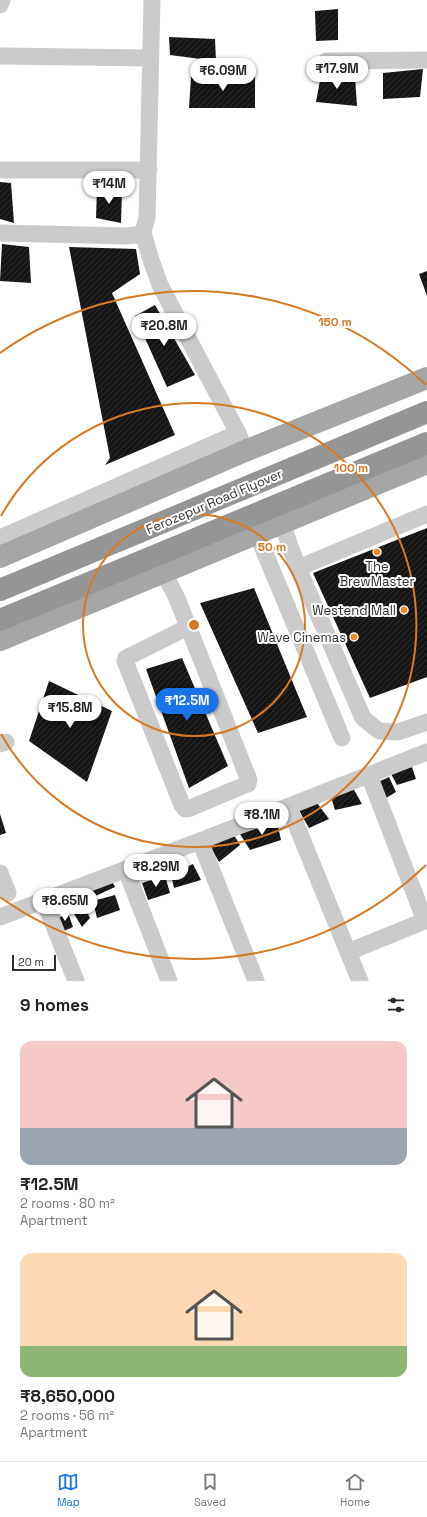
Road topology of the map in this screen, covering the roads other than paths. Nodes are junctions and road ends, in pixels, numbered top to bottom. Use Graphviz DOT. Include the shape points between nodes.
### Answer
graph roads {
  1 [pos="2,0"];
  2 [pos="152,0"];
  3 [pos="0,5"];
  4 [pos="0,56"];
  5 [pos="150,58"];
  6 [pos="427,60"];
  7 [pos="326,61"];
  8 [pos="0,170"];
  9 [pos="149,170"];
  10 [pos="143,232"];
  11 [pos="0,233"];
  12 [pos="427,378"];
  13 [pos="427,412"];
  14 [pos="242,442"];
  15 [pos="427,443"];
  16 [pos="427,463"];
  17 [pos="427,514"];
  18 [pos="282,524"];
  19 [pos="257,534"];
  20 [pos="0,538"];
  21 [pos="0,557"];
  22 [pos="298,568"];
  23 [pos="163,572"];
  24 [pos="0,590"];
  25 [pos="0,620"];
  26 [pos="188,627"];
  27 [pos="0,640"];
  28 [pos="427,722"];
  29 [pos="342,738"];
  30 [pos="426,756"];
  31 [pos="369,775"];
  32 [pos="289,806"];
  33 [pos="200,841"];
  34 [pos="126,870"];
  35 [pos="0,873"];
  36 [pos="8,893"];
  37 [pos="44,901"];
  38 [pos="0,918"];
  39 [pos="426,920"];
  40 [pos="348,952"];
  41 [pos="76,981"];
  42 [pos="169,981"];
  43 [pos="256,981"];
  44 [pos="360,981"];
  1 -- 3 [label="street"];
  2 -- 5 [label="street"];
  4 -- 5 [label="street"];
  5 -- 9 [label="street"];
  6 -- 7 [label="street"];
  8 -- 9 [label="street"];
  9 -- 10 [label="street" via="147,218"];
  10 -- 11 [label="street" via="126,236"];
  10 -- 14 [label="street" via="160,285"];
  12 -- 14 [label="main road"];
  13 -- 24 [label="highway, Ferozepur Road Flyover"];
  14 -- 20 [label="street"];
  14 -- 21 [label="main road"];
  15 -- 25 [label="highway"];
  16 -- 18 [label="main road"];
  17 -- 22 [label="street"];
  18 -- 19 [label="main road"];
  18 -- 22 [label="street"];
  19 -- 23 [label="main road"];
  19 -- 29 [label="street"];
  22 -- 28 [label="street" via="363,718 379,731 398,732"];
  23 -- 26 [label="street"];
  23 -- 27 [label="main road"];
  26 -- 26 [label="street" via="249,780 248,784 188,809 183,808 125,661 126,658"];
  30 -- 31 [label="street"];
  31 -- 32 [label="street"];
  31 -- 39 [label="street"];
  32 -- 33 [label="street"];
  32 -- 40 [label="street"];
  33 -- 34 [label="street"];
  33 -- 43 [label="street"];
  34 -- 37 [label="street"];
  34 -- 42 [label="street"];
  35 -- 36 [label="street"];
  37 -- 38 [label="street"];
  37 -- 41 [label="street"];
  39 -- 40 [label="street"];
  40 -- 44 [label="street"];
}
